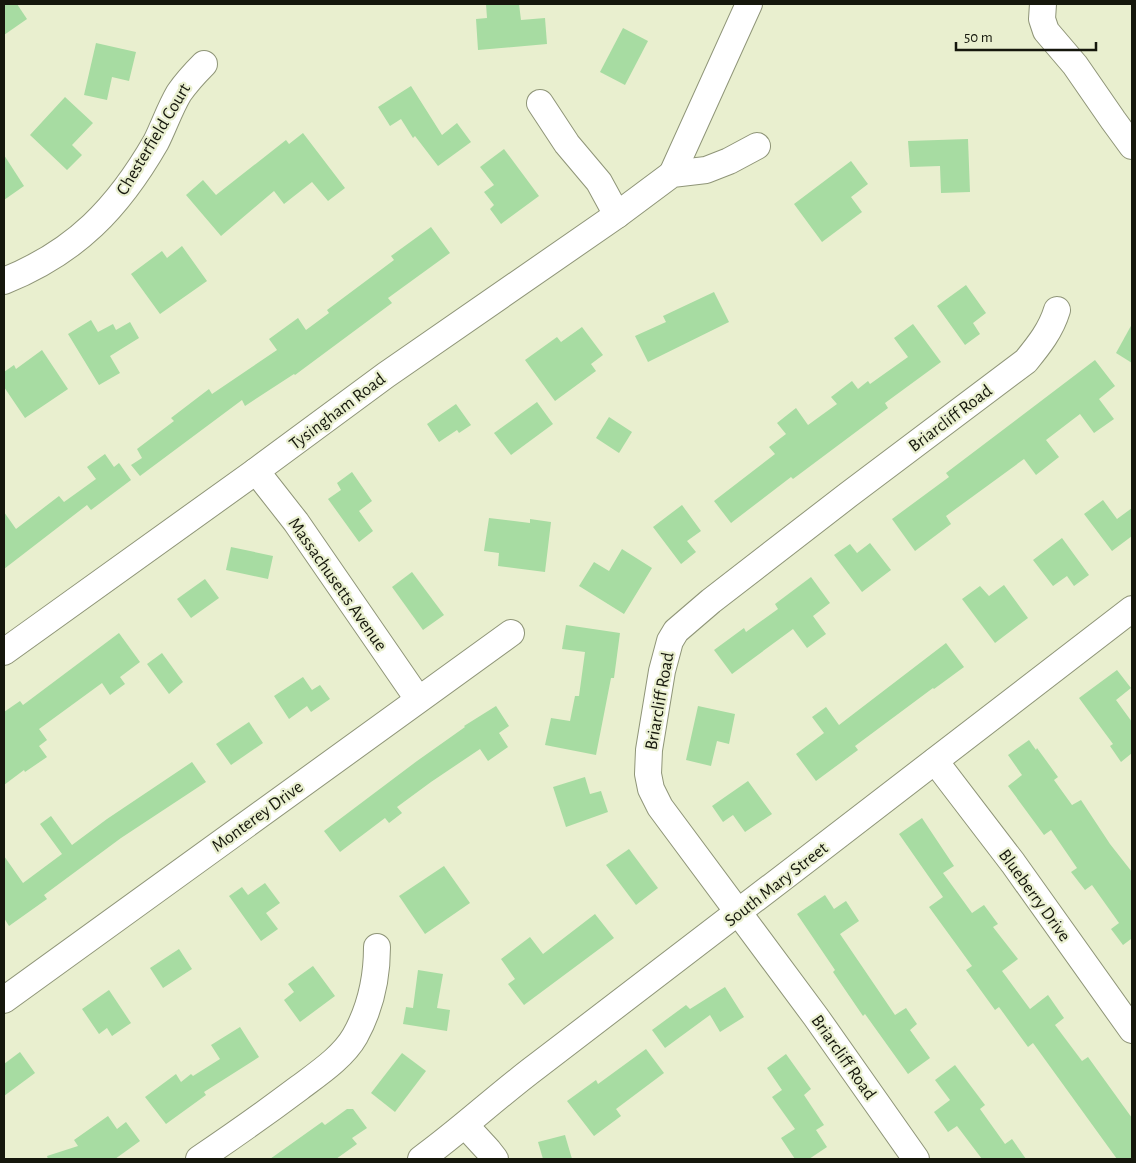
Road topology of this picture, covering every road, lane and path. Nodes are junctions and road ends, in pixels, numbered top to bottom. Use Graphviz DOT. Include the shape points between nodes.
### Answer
graph roads {
  1 [pos="748,4"];
  2 [pos="1042,4"];
  3 [pos="204,64"];
  4 [pos="540,103"];
  5 [pos="757,146"];
  6 [pos="1132,146"];
  7 [pos="672,174"];
  8 [pos="617,215"];
  9 [pos="4,281"];
  10 [pos="1057,310"];
  11 [pos="256,471"];
  12 [pos="1132,609"];
  13 [pos="511,632"];
  14 [pos="4,652"];
  15 [pos="418,699"];
  16 [pos="934,761"];
  17 [pos="739,913"];
  18 [pos="377,947"];
  19 [pos="4,1000"];
  20 [pos="1132,1030"];
  21 [pos="465,1125"];
  22 [pos="199,1159"];
  23 [pos="421,1159"];
  24 [pos="495,1159"];
  25 [pos="916,1159"];
  1 -- 7 [label="street"];
  2 -- 6 [label="street" via="1046,31 1075,65"];
  3 -- 9 [label="street, Chesterfield Court" via="179,94 157,140 132,181 99,221 51,258"];
  4 -- 8 [label="street" via="567,144 599,182"];
  5 -- 7 [label="street" via="706,170"];
  7 -- 8 [label="street, Tysingham Road"];
  8 -- 11 [label="street, Tysingham Road" via="386,375"];
  10 -- 17 [label="street, Briarcliff Road" via="1044,340 1026,360 711,602 676,631 670,641 649,750 651,789 660,807"];
  11 -- 14 [label="street, Tysingham Road"];
  11 -- 15 [label="street, Massachusetts Avenue" via="296,522"];
  12 -- 16 [label="street, South Mary Street"];
  13 -- 15 [label="street, Monterey Drive"];
  15 -- 19 [label="street, Monterey Drive"];
  16 -- 17 [label="street, South Mary Street"];
  16 -- 20 [label="street, Blueberry Drive" via="1013,863"];
  17 -- 21 [label="street, South Mary Street" via="518,1080"];
  17 -- 25 [label="street, Briarcliff Road"];
  18 -- 22 [label="street" via="374,983 366,1013 344,1052"];
  21 -- 23 [label="street, South Mary Street"];
  21 -- 24 [label="street"];
}
